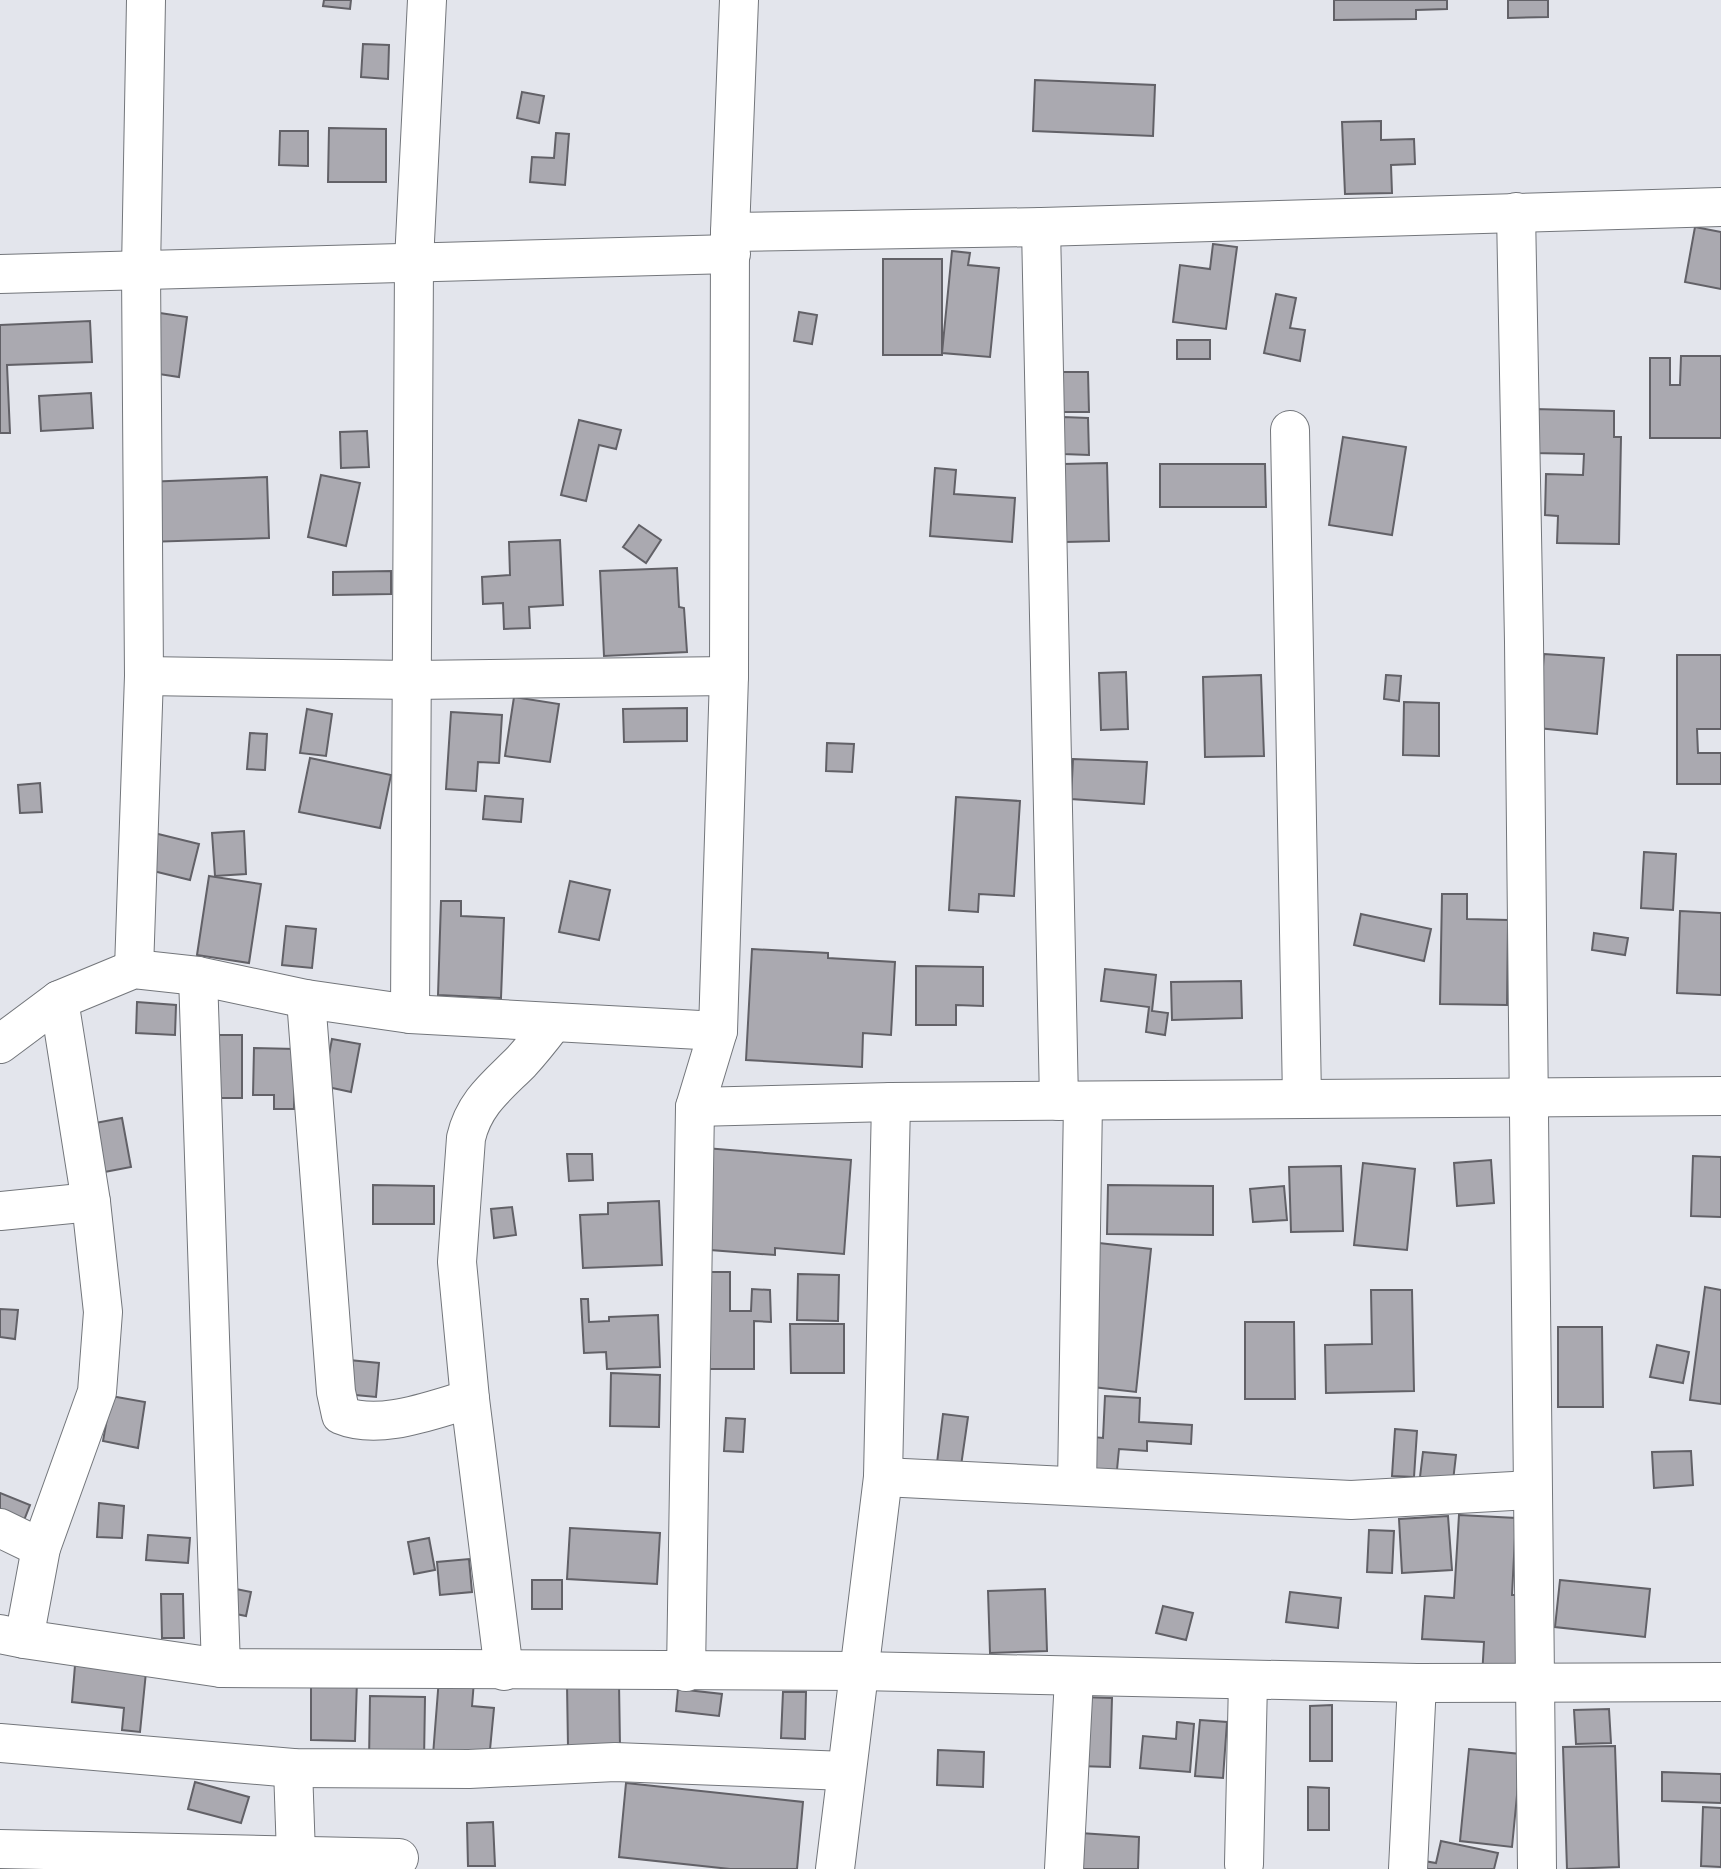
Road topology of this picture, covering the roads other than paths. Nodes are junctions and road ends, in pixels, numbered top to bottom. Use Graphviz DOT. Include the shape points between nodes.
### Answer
graph roads {
  1 [pos="146,0"];
  2 [pos="427,0"];
  3 [pos="739,0"];
  4 [pos="1721,207"];
  5 [pos="1516,212"];
  6 [pos="1041,227"];
  7 [pos="730,243"];
  8 [pos="414,261"];
  9 [pos="141,270"];
  10 [pos="0,274"];
  11 [pos="1290,430"];
  12 [pos="144,676"];
  13 [pos="729,676"];
  14 [pos="412,680"];
  15 [pos="134,969"];
  16 [pos="198,976"];
  17 [pos="306,999"];
  18 [pos="59,1000"];
  19 [pos="410,1014"];
  20 [pos="554,1023"];
  21 [pos="718,1031"];
  22 [pos="0,1044"];
  23 [pos="1527,1096"];
  24 [pos="1721,1096"];
  25 [pos="1302,1099"];
  26 [pos="1071,1101"];
  27 [pos="891,1102"];
  28 [pos="695,1107"];
  29 [pos="91,1202"];
  30 [pos="0,1211"];
  31 [pos="470,1399"];
  32 [pos="883,1477"];
  33 [pos="1077,1486"];
  34 [pos="1531,1490"];
  35 [pos="0,1528"];
  36 [pos="41,1548"];
  37 [pos="12,1637"];
  38 [pos="221,1668"];
  39 [pos="504,1671"];
  40 [pos="859,1671"];
  41 [pos="686,1672"];
  42 [pos="1074,1678"];
  43 [pos="1248,1681"];
  44 [pos="1721,1682"];
  45 [pos="1417,1683"];
  46 [pos="1533,1684"];
  47 [pos="0,1743"];
  48 [pos="293,1769"];
  49 [pos="846,1771"];
  50 [pos="0,1849"];
  51 [pos="296,1855"];
  52 [pos="398,1858"];
  53 [pos="1244,1864"];
  54 [pos="835,1869"];
  55 [pos="1064,1869"];
  56 [pos="1408,1869"];
  57 [pos="1537,1869"];
  1 -- 9 [label="street"];
  2 -- 8 [label="street"];
  3 -- 7 [label="street"];
  4 -- 5 [label="street"];
  5 -- 6 [label="street"];
  5 -- 23 [label="street"];
  6 -- 7 [label="street"];
  6 -- 26 [label="street"];
  7 -- 8 [label="street"];
  7 -- 13 [label="street"];
  8 -- 9 [label="street"];
  8 -- 14 [label="street"];
  9 -- 10 [label="street"];
  9 -- 12 [label="street"];
  11 -- 25 [label="street"];
  12 -- 14 [label="street"];
  12 -- 15 [label="street"];
  13 -- 14 [label="street"];
  13 -- 21 [label="street"];
  14 -- 19 [label="street"];
  15 -- 16 [label="street"];
  15 -- 18 [label="street"];
  16 -- 17 [label="street"];
  16 -- 38 [label="street"];
  17 -- 19 [label="street"];
  17 -- 31 [label="street" via="341,1415 359,1422 411,1415"];
  18 -- 22 [label="street"];
  18 -- 29 [label="street"];
  19 -- 20 [label="street"];
  20 -- 21 [label="street"];
  20 -- 31 [label="street" via="484,1098 470,1120 457,1262"];
  21 -- 28 [label="street"];
  23 -- 24 [label="street"];
  23 -- 25 [label="street"];
  23 -- 34 [label="street"];
  25 -- 26 [label="street"];
  26 -- 27 [label="street"];
  26 -- 33 [label="street"];
  27 -- 28 [label="street"];
  27 -- 32 [label="street"];
  28 -- 41 [label="street"];
  29 -- 30 [label="street"];
  29 -- 36 [label="street" via="103,1312 97,1392"];
  31 -- 39 [label="street"];
  32 -- 33 [label="street"];
  32 -- 40 [label="street"];
  33 -- 34 [label="street" via="1351,1500"];
  34 -- 46 [label="street"];
  35 -- 36 [label="street"];
  36 -- 37 [label="street"];
  37 -- 38 [label="street"];
  38 -- 39 [label="street"];
  39 -- 41 [label="street"];
  40 -- 41 [label="street"];
  40 -- 42 [label="street"];
  40 -- 49 [label="street"];
  42 -- 43 [label="street"];
  42 -- 55 [label="street"];
  43 -- 45 [label="street"];
  43 -- 53 [label="street"];
  44 -- 46 [label="street"];
  45 -- 46 [label="street"];
  45 -- 56 [label="street"];
  46 -- 57 [label="street"];
  47 -- 48 [label="street"];
  48 -- 49 [label="street" via="469,1769 615,1762"];
  48 -- 51 [label="street"];
  49 -- 54 [label="street"];
  50 -- 51 [label="street"];
  51 -- 52 [label="street"];
}
